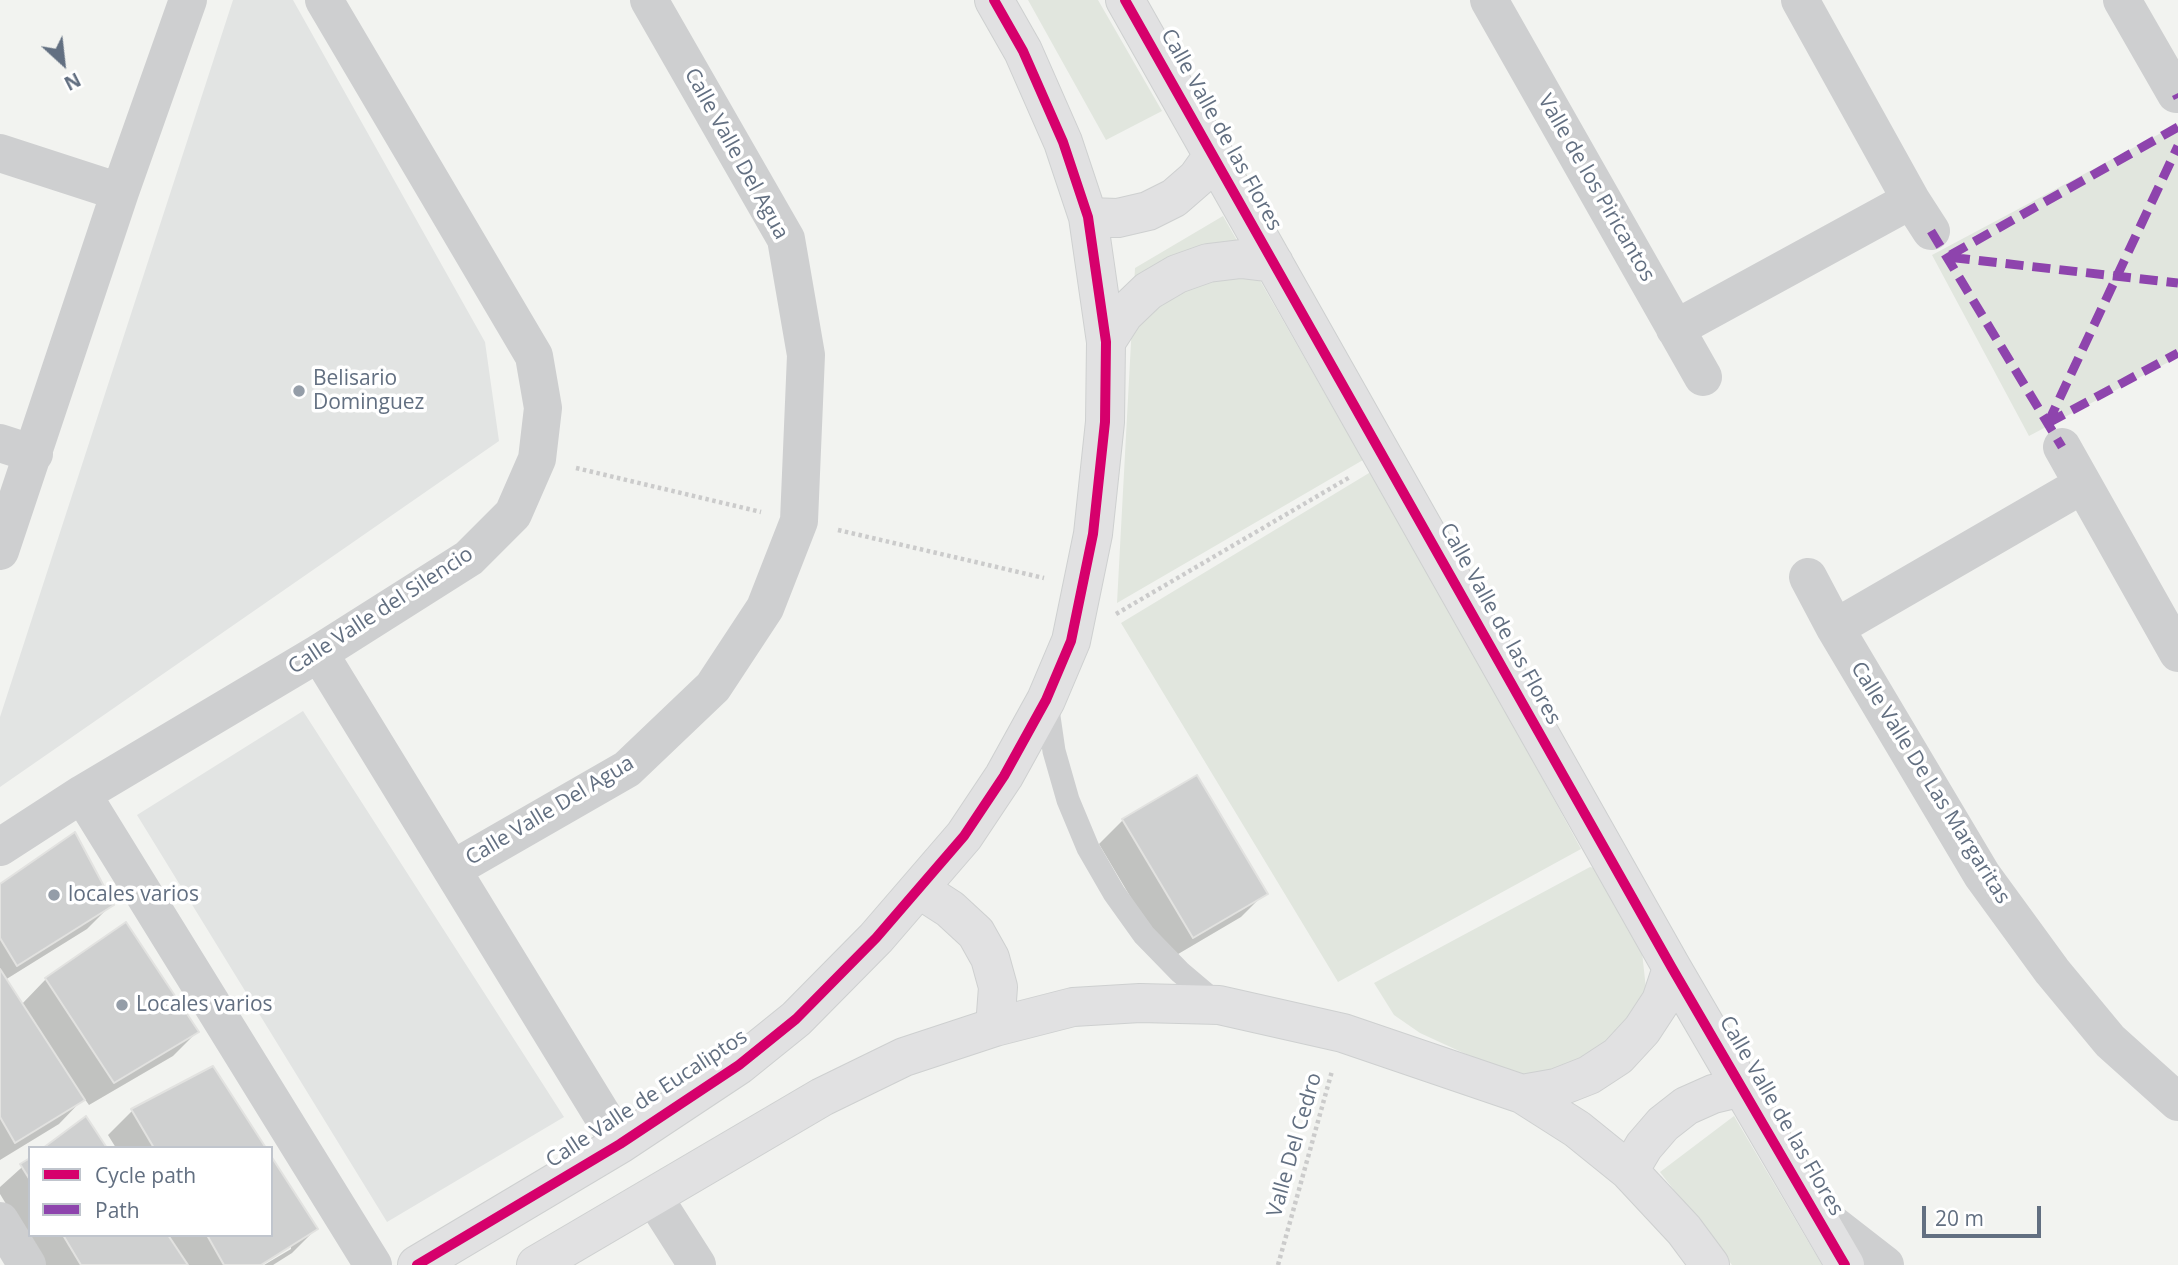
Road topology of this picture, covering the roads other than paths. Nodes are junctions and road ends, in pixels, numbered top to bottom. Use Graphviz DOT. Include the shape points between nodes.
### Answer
graph roads {
  1 [pos="188,0"];
  2 [pos="324,0"];
  3 [pos="649,0"];
  4 [pos="994,0"];
  5 [pos="1125,0"];
  6 [pos="1489,0"];
  7 [pos="1800,0"];
  8 [pos="2122,0"];
  9 [pos="2166,48"];
  10 [pos="2176,94"];
  11 [pos="0,153"];
  12 [pos="1214,154"];
  13 [pos="120,192"];
  14 [pos="1088,217"];
  15 [pos="1274,263"];
  16 [pos="1675,329"];
  17 [pos="1106,342"];
  18 [pos="1703,377"];
  19 [pos="2062,447"];
  20 [pos="17,449"];
  21 [pos="2082,485"];
  22 [pos="0,551"];
  23 [pos="1808,578"];
  24 [pos="1835,628"];
  25 [pos="319,653"];
  26 [pos="2178,653"];
  27 [pos="1046,699"];
  28 [pos="82,794"];
  29 [pos="0,846"];
  30 [pos="453,869"];
  31 [pos="919,889"];
  32 [pos="1672,968"];
  33 [pos="1219,1005"];
  34 [pos="995,1027"];
  35 [pos="1742,1087"];
  36 [pos="1522,1094"];
  37 [pos="2178,1102"];
  38 [pos="620,1144"];
  39 [pos="1629,1171"];
  40 [pos="653,1196"];
  41 [pos="1813,1209"];
  42 [pos="0,1221"];
  43 [pos="27,1265"];
  44 [pos="373,1265"];
  45 [pos="417,1265"];
  46 [pos="536,1265"];
  47 [pos="697,1265"];
  48 [pos="1710,1265"];
  49 [pos="1845,1265"];
  50 [pos="1885,1265"];
  1 -- 13 [label="street"];
  2 -- 25 [label="street, Calle Valle del Silencio" via="534,356 543,408 537,459 513,514 470,558"];
  3 -- 30 [label="street, Calle Valle Del Agua" via="786,239 806,355 799,521 765,608 713,687 627,769"];
  4 -- 14 [label="street" via="1023,51 1058,131"];
  5 -- 12 [label="street, Calle Valle de las Flores"];
  6 -- 16 [label="street, Valle de los Piricantos"];
  7 -- 16 [label="street" via="1921,216"];
  8 -- 9 [label="street"];
  9 -- 10 [label="street"];
  11 -- 13 [label="street"];
  12 -- 14 [label="street" via="1197,178 1157,207 1118,218"];
  12 -- 15 [label="street, Calle Valle de las Flores"];
  13 -- 20 [label="street"];
  14 -- 17 [label="street"];
  15 -- 17 [label="street" via="1241,259 1208,263 1177,274 1148,291"];
  15 -- 32 [label="street, Calle Valle de las Flores"];
  16 -- 18 [label="street, Valle de los Piricantos"];
  17 -- 27 [label="street" via="1105,422 1093,534 1072,641"];
  19 -- 21 [label="street"];
  20 -- 22 [label="street"];
  21 -- 24 [label="street"];
  21 -- 26 [label="street"];
  23 -- 24 [label="street, Calle Valle De Las Margaritas"];
  24 -- 37 [label="street, Calle Valle De Las Margaritas" via="1990,886 2110,1041"];
  25 -- 28 [label="street, Calle Valle del Silencio"];
  25 -- 30 [label="street"];
  27 -- 31 [label="street, Calle Valle de Eucaliptos" via="1004,776 964,836"];
  27 -- 33 [label="lane" via="1064,788 1088,848 1144,935"];
  28 -- 29 [label="street, Calle Valle del Silencio"];
  28 -- 44 [label="street"];
  30 -- 38 [label="street"];
  31 -- 34 [label="street" via="976,933 990,958 998,987"];
  31 -- 38 [label="street, Calle Valle de Eucaliptos" via="796,1019 739,1065"];
  32 -- 35 [label="street, Calle Valle de las Flores"];
  32 -- 36 [label="street" via="1661,1001 1618,1056 1589,1075 1556,1088"];
  33 -- 34 [label="street" via="1073,1007"];
  33 -- 36 [label="street" via="1343,1033"];
  34 -- 40 [label="street" via="904,1057 822,1097"];
  35 -- 39 [label="street" via="1686,1106 1663,1124"];
  35 -- 41 [label="street, Calle Valle de las Flores"];
  36 -- 39 [label="street" via="1577,1129"];
  38 -- 45 [label="street, Calle Valle de Eucaliptos"];
  39 -- 48 [label="street"];
  40 -- 46 [label="street"];
  40 -- 47 [label="street"];
  41 -- 49 [label="street, Calle Valle de las Flores"];
  41 -- 50 [label="street"];
  42 -- 43 [label="street"];
}
